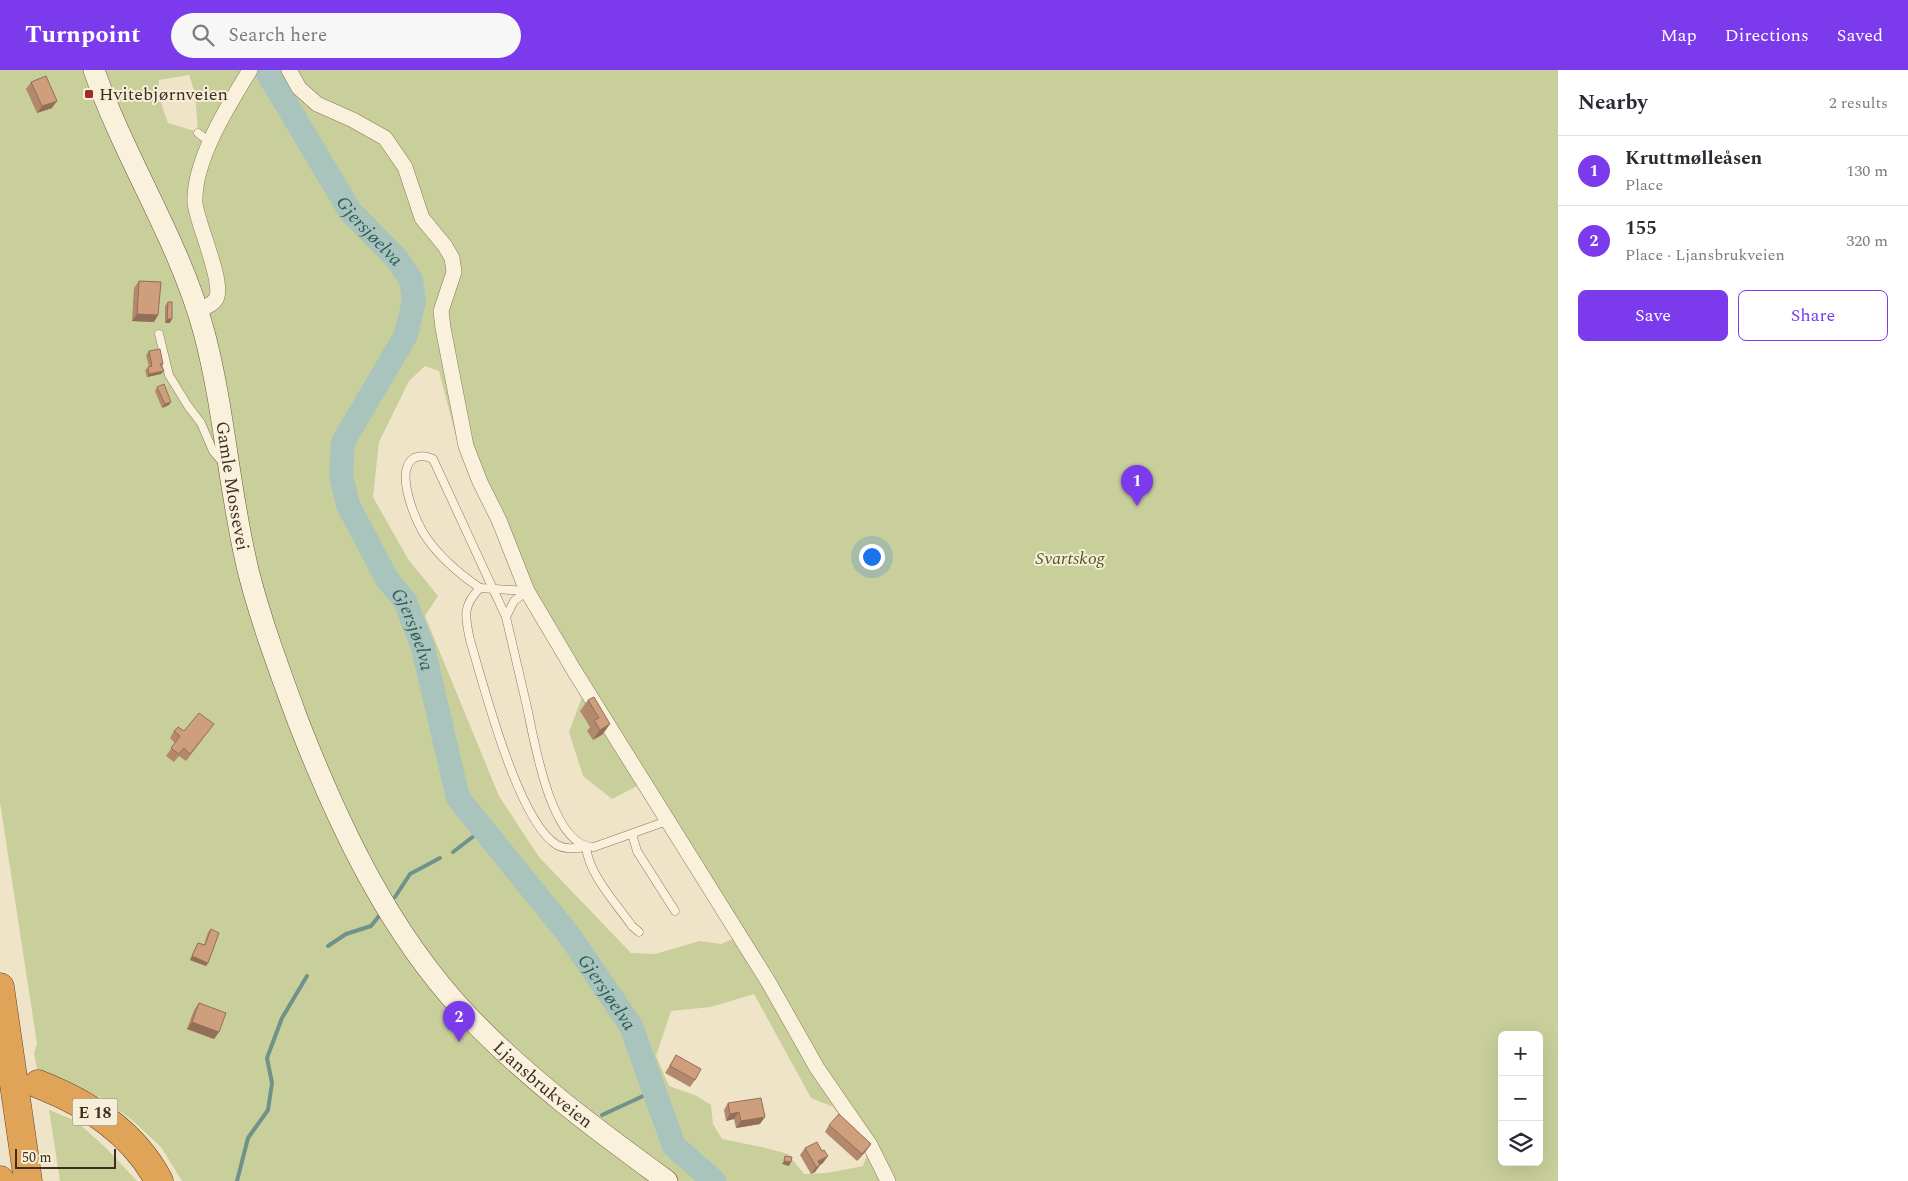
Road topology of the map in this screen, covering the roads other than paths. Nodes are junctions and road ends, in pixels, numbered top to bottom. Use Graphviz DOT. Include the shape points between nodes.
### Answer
graph roads {
  1 [pos="94,70"];
  2 [pos="250,70"];
  3 [pos="289,70"];
  4 [pos="197,311"];
  5 [pos="159,334"];
  6 [pos="228,467"];
  7 [pos="480,588"];
  8 [pos="492,588"];
  9 [pos="527,591"];
  10 [pos="506,617"];
  11 [pos="667,821"];
  12 [pos="632,834"];
  13 [pos="586,847"];
  14 [pos="382,899"];
  15 [pos="675,911"];
  16 [pos="639,932"];
  17 [pos="0,987"];
  18 [pos="38,1084"];
  19 [pos="659,1178"];
  20 [pos="28,1181"];
  21 [pos="159,1181"];
  22 [pos="888,1181"];
  1 -- 4 [label="main road, Gamle Mossevei" via="114,122 170,239"];
  2 -- 4 [label="street" via="204,137 195,201 218,294 210,305"];
  3 -- 9 [label="street" via="299,88 317,104 385,138 405,167 422,218 452,258 454,272 441,311 442,328 466,446"];
  4 -- 6 [label="main road, Gamle Mossevei" via="212,370"];
  5 -- 6 [label="lane" via="169,375 201,423 212,451"];
  6 -- 14 [label="main road, Gamle Mossevei" via="247,567 270,643 334,807"];
  7 -- 8 [label="lane"];
  7 -- 8 [label="lane" via="439,554 423,532 405,481 410,461 416,457 433,458"];
  7 -- 13 [label="lane" via="465,608 466,621 511,772 524,803 545,836 568,849"];
  8 -- 9 [label="lane"];
  8 -- 10 [label="lane"];
  9 -- 10 [label="lane" via="514,601"];
  9 -- 11 [label="street"];
  10 -- 13 [label="lane" via="545,785 564,826"];
  11 -- 12 [label="lane"];
  11 -- 22 [label="street" via="769,983 817,1068 870,1145"];
  12 -- 13 [label="lane"];
  12 -- 15 [label="lane" via="637,851"];
  13 -- 16 [label="lane" via="588,863"];
  14 -- 19 [label="main road, Ljansbrukveien" via="432,974 493,1042 554,1096"];
  17 -- 20 [label="highway"];
  18 -- 21 [label="highway, E 18" via="93,1110 115,1126 142,1155"];
}
